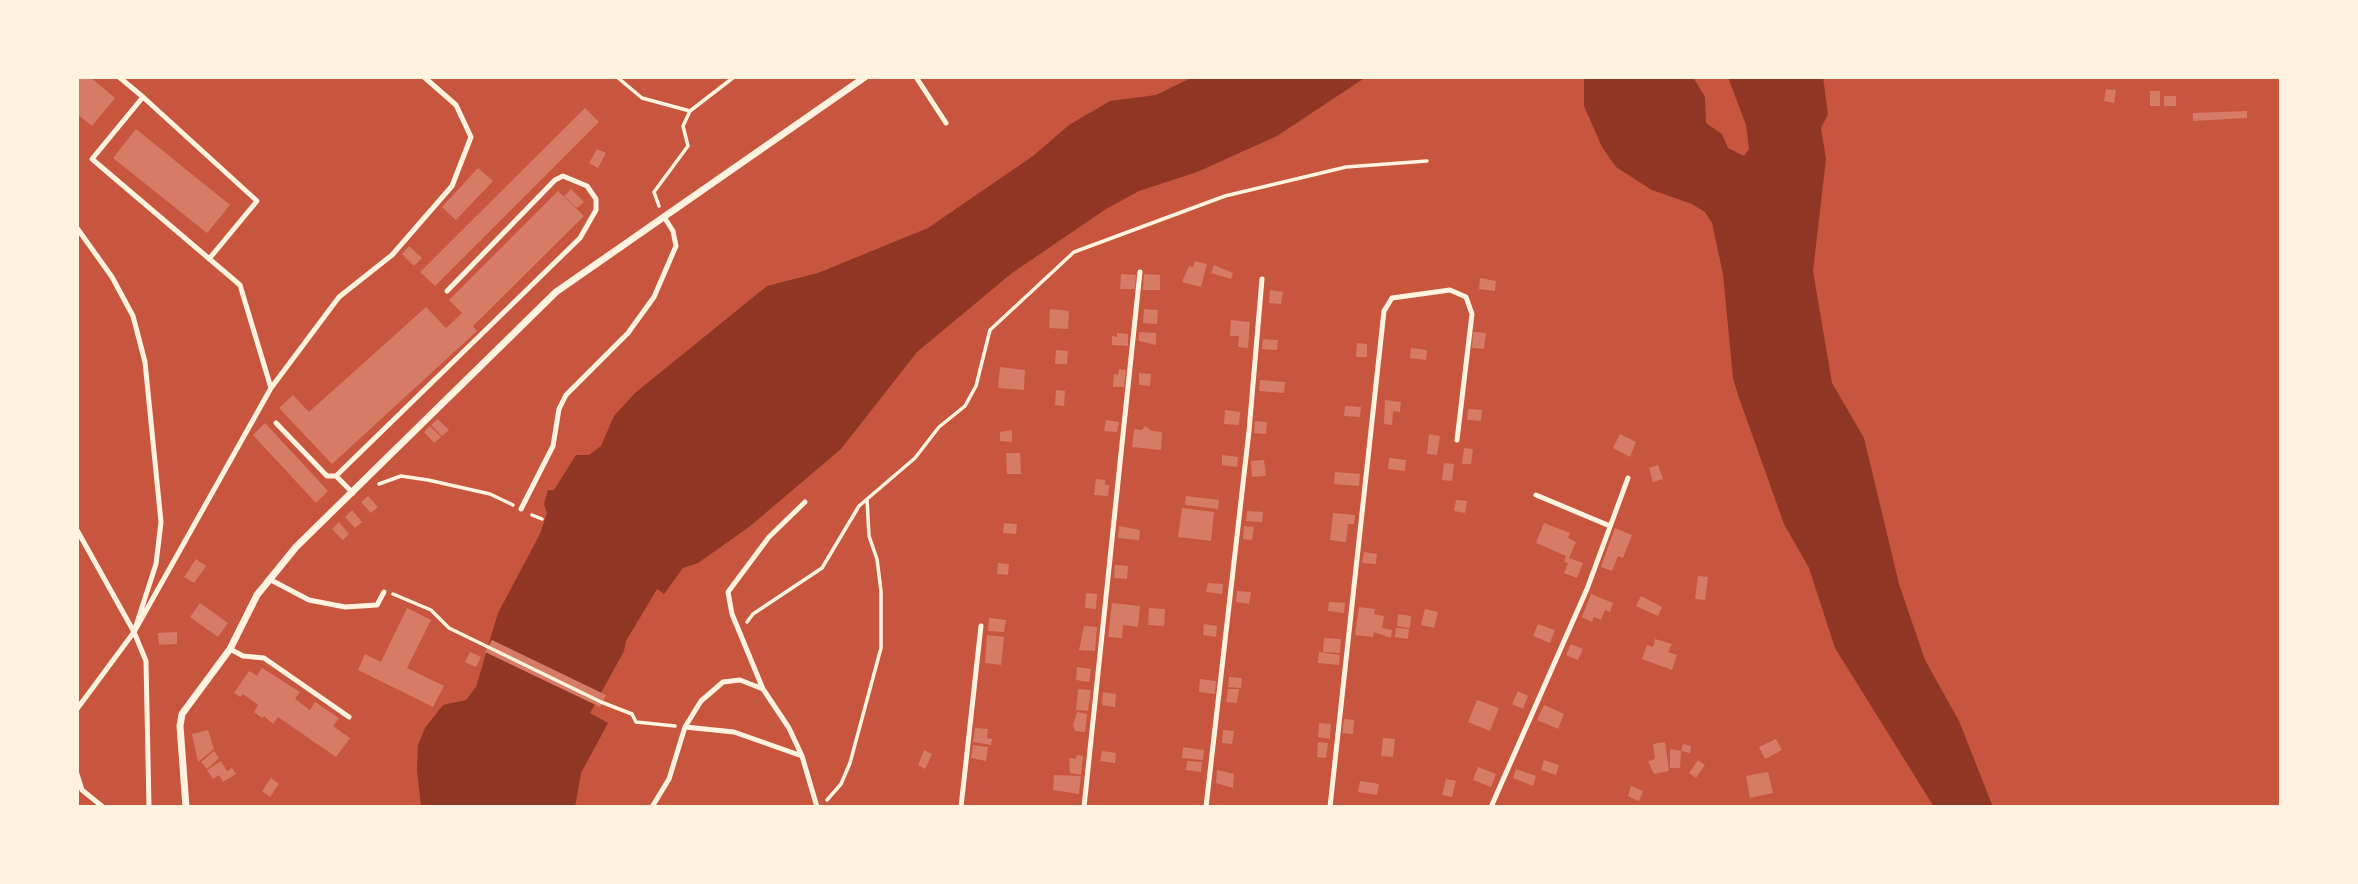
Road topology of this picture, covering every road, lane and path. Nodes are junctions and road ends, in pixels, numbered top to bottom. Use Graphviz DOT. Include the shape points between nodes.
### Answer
graph roads {
  1 [pos="119,77"];
  2 [pos="424,77"];
  3 [pos="617,77"];
  4 [pos="734,77"];
  5 [pos="865,77"];
  6 [pos="916,77"];
  7 [pos="143,97"];
  8 [pos="690,111"];
  9 [pos="946,123"];
  10 [pos="1427,161"];
  11 [pos="664,217"];
  12 [pos="77,228"];
  13 [pos="209,259"];
  14 [pos="1140,272"];
  15 [pos="1262,279"];
  16 [pos="447,291"];
  17 [pos="271,388"];
  18 [pos="276,423"];
  19 [pos="1457,440"];
  20 [pos="336,476"];
  21 [pos="1628,478"];
  22 [pos="363,484"];
  23 [pos="354,494"];
  24 [pos="1536,495"];
  25 [pos="867,499"];
  26 [pos="804,502"];
  27 [pos="521,509"];
  28 [pos="1610,526"];
  29 [pos="77,530"];
  30 [pos="269,579"];
  31 [pos="384,592"];
  32 [pos="981,626"];
  33 [pos="134,632"];
  34 [pos="740,633"];
  35 [pos="230,649"];
  36 [pos="764,689"];
  37 [pos="77,709"];
  38 [pos="349,717"];
  39 [pos="685,727"];
  40 [pos="802,756"];
  41 [pos="77,774"];
  42 [pos="103,807"];
  43 [pos="149,807"];
  44 [pos="186,807"];
  45 [pos="652,807"];
  46 [pos="819,807"];
  47 [pos="961,807"];
  48 [pos="1084,807"];
  49 [pos="1206,807"];
  50 [pos="1330,807"];
  51 [pos="1491,807"];
  1 -- 7 [label="lane"];
  2 -- 17 [label="lane" via="456,105 471,137 452,186 392,255 339,297"];
  3 -- 8 [label="path" via="642,98"];
  4 -- 8 [label="path"];
  5 -- 11 [label="street"];
  6 -- 9 [label="lane"];
  7 -- 13 [label="lane" via="257,201"];
  7 -- 13 [label="lane" via="92,159"];
  8 -- 11 [label="path" via="683,125 688,146 654,192"];
  10 -- 25 [label="path" via="1346,167 1225,196 1074,252 990,330 976,386 965,406"];
  11 -- 22 [label="street" via="556,292"];
  11 -- 27 [label="lane" via="676,246 654,296 620,341 566,395 553,446"];
  12 -- 33 [label="lane" via="112,276 133,316 145,362 161,522 156,564"];
  13 -- 17 [label="lane" via="240,285"];
  14 -- 48 [label="lane"];
  15 -- 49 [label="lane"];
  16 -- 20 [label="lane" via="555,180 563,176 587,186 596,199 596,209 580,238"];
  17 -- 33 [label="lane"];
  18 -- 20 [label="lane" via="327,475"];
  19 -- 50 [label="lane" via="1472,314 1466,297 1450,290 1392,298 1384,311"];
  20 -- 23 [label="lane"];
  21 -- 28 [label="lane"];
  22 -- 23 [label="street"];
  22 -- 27 [label="path" via="401,476 428,480 490,494"];
  23 -- 30 [label="street" via="296,547"];
  24 -- 28 [label="lane"];
  25 -- 34 [label="path" via="822,568 752,614"];
  25 -- 46 [label="path" via="869,536 881,591 881,648 850,763 841,784"];
  26 -- 34 [label="lane" via="769,537 728,592"];
  28 -- 51 [label="lane"];
  29 -- 33 [label="lane"];
  30 -- 31 [label="lane" via="309,600 345,607 377,605"];
  30 -- 35 [label="street"];
  31 -- 39 [label="path" via="402,596 430,610 449,628 632,714 636,722"];
  32 -- 47 [label="lane"];
  33 -- 37 [label="lane"];
  33 -- 43 [label="lane" via="146,661"];
  34 -- 36 [label="lane"];
  35 -- 38 [label="lane" via="264,658"];
  35 -- 44 [label="street" via="182,714"];
  36 -- 39 [label="lane" via="740,680 723,682 701,701"];
  36 -- 40 [label="lane"];
  39 -- 40 [label="lane" via="734,732"];
  39 -- 45 [label="lane" via="669,779"];
  40 -- 46 [label="lane"];
  41 -- 42 [label="lane" via="82,790"];
}
